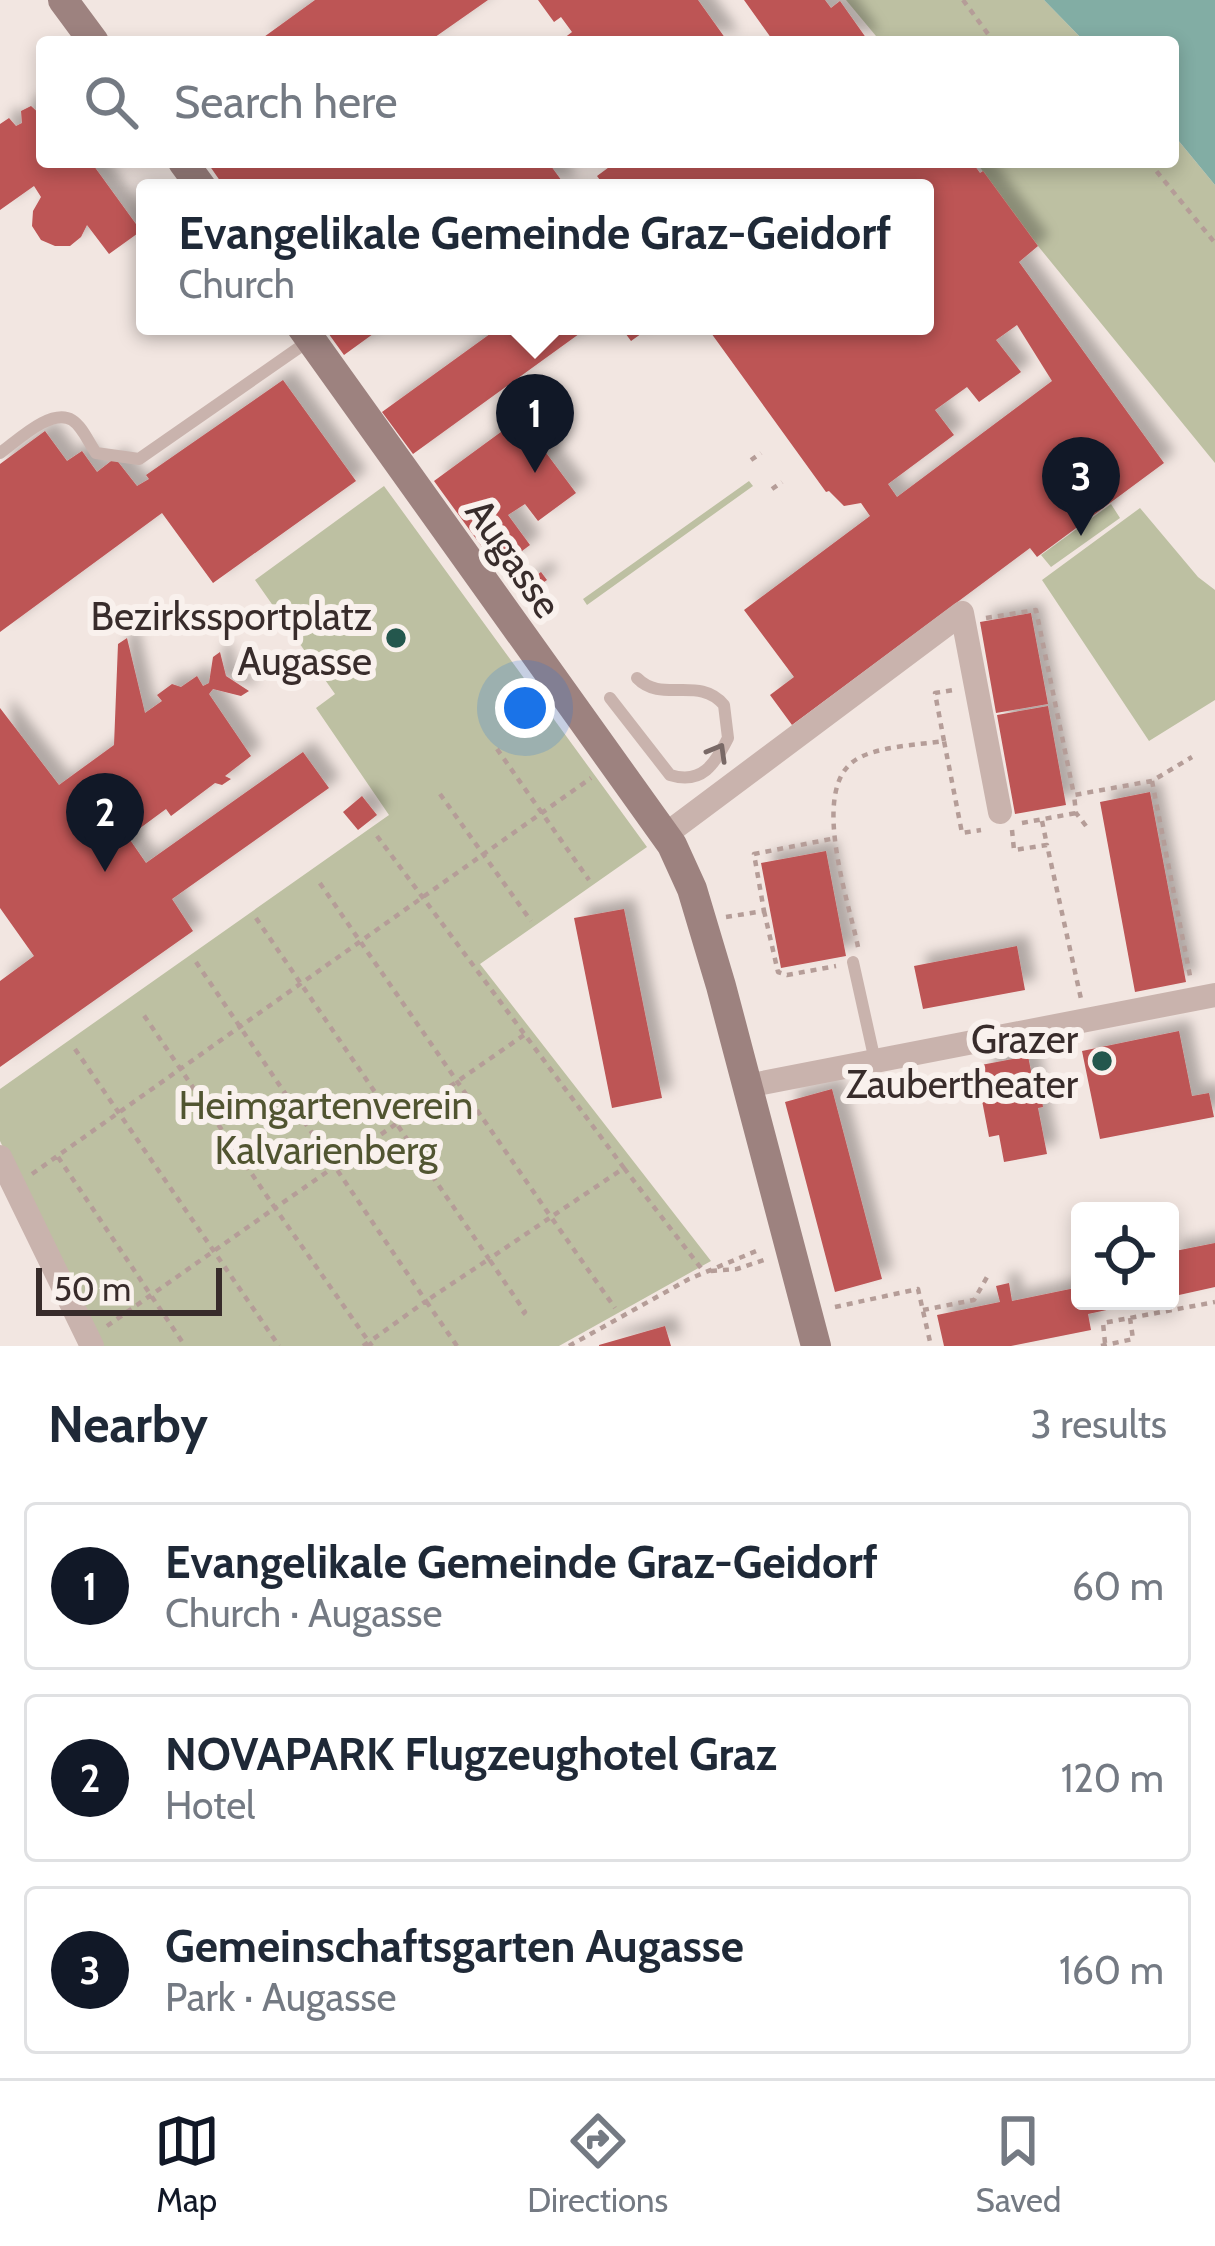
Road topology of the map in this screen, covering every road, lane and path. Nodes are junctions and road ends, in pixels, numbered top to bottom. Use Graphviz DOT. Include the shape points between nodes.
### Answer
graph roads {
  1 [pos="63,0"];
  2 [pos="964,0"];
  3 [pos="90,36"];
  4 [pos="990,36"];
  5 [pos="1154,168"];
  6 [pos="1215,243"];
  7 [pos="302,335"];
  8 [pos="306,335"];
  9 [pos="761,452"];
  10 [pos="0,453"];
  11 [pos="751,460"];
  12 [pos="782,482"];
  13 [pos="772,489"];
  14 [pos="964,622"];
  15 [pos="637,678"];
  16 [pos="976,686"];
  17 [pos="610,698"];
  18 [pos="944,740"];
  19 [pos="497,749"];
  20 [pos="1192,758"];
  21 [pos="598,773"];
  22 [pos="1152,781"];
  23 [pos="440,794"];
  24 [pos="1074,795"];
  25 [pos="1076,813"];
  26 [pos="542,814"];
  27 [pos="997,820"];
  28 [pos="1042,820"];
  29 [pos="1086,826"];
  30 [pos="664,835"];
  31 [pos="377,836"];
  32 [pos="836,838"];
  33 [pos="1047,844"];
  34 [pos="484,854"];
  35 [pos="317,879"];
  36 [pos="589,880"];
  37 [pos="422,898"];
  38 [pos="764,911"];
  39 [pos="256,918"];
  40 [pos="724,918"];
  41 [pos="531,921"];
  42 [pos="361,941"];
  43 [pos="196,962"];
  44 [pos="854,962"];
  45 [pos="300,984"];
  46 [pos="1205,997"];
  47 [pos="142,1014"];
  48 [pos="1086,1022"];
  49 [pos="239,1027"];
  50 [pos="524,1036"];
  51 [pos="75,1049"];
  52 [pos="875,1060"];
  53 [pos="179,1069"];
  54 [pos="459,1082"];
  55 [pos="747,1086"];
  56 [pos="118,1112"];
  57 [pos="397,1124"];
  58 [pos="57,1156"];
  59 [pos="0,1157"];
  60 [pos="335,1168"];
  61 [pos="624,1168"];
  62 [pos="27,1177"];
  63 [pos="275,1208"];
  64 [pos="550,1216"];
  65 [pos="766,1248"];
  66 [pos="213,1252"];
  67 [pos="489,1259"];
  68 [pos="770,1259"];
  69 [pos="705,1271"];
  70 [pos="987,1277"];
  71 [pos="151,1295"];
  72 [pos="426,1301"];
  73 [pos="1215,1302"];
  74 [pos="615,1308"];
  75 [pos="830,1308"];
  76 [pos="923,1310"];
  77 [pos="518,1318"];
  78 [pos="1130,1318"];
  79 [pos="96,1339"];
  80 [pos="368,1345"];
  81 [pos="1103,1345"];
  82 [pos="185,1346"];
  83 [pos="280,1346"];
  84 [pos="457,1346"];
  85 [pos="569,1346"];
  86 [pos="816,1346"];
  87 [pos="932,1346"];
  1 -- 3 [label="street"];
  2 -- 4 [label="path"];
  5 -- 6 [label="path"];
  7 -- 10 [label="lane" via="139,459 96,452 75,421 62,416"];
  8 -- 30 [label="street, Augasse"];
  9 -- 11 [label="path"];
  12 -- 13 [label="path"];
  14 -- 16 [label="street"];
  14 -- 24 [label="path" via="1036,610"];
  14 -- 30 [label="street" via="962,613"];
  17 -- 15 [label="lane, one-way" via="670,775 703,774 728,739 724,705 704,689 651,690"];
  16 -- 18 [label="path" via="935,693"];
  16 -- 27 [label="street"];
  18 -- 27 [label="path" via="962,833"];
  18 -- 32 [label="path" via="855,759 836,780"];
  19 -- 26 [label="path"];
  20 -- 22 [label="path"];
  21 -- 26 [label="path"];
  22 -- 24 [label="path"];
  22 -- 46 [label="path"];
  23 -- 34 [label="path"];
  24 -- 25 [label="path"];
  25 -- 28 [label="path"];
  25 -- 29 [label="path"];
  26 -- 34 [label="path"];
  26 -- 36 [label="path"];
  28 -- 33 [label="path"];
  28 -- 33 [label="path" via="1011,825 1014,850"];
  30 -- 55 [label="street, Augasse" via="692,890"];
  31 -- 37 [label="path"];
  32 -- 38 [label="path" via="754,854"];
  32 -- 44 [label="path" via="860,954"];
  33 -- 48 [label="path"];
  34 -- 37 [label="path"];
  34 -- 41 [label="path"];
  35 -- 42 [label="path"];
  37 -- 42 [label="path"];
  37 -- 50 [label="path"];
  38 -- 40 [label="path"];
  38 -- 44 [label="path" via="778,972"];
  39 -- 45 [label="path"];
  42 -- 45 [label="path"];
  42 -- 54 [label="path"];
  43 -- 49 [label="path"];
  44 -- 52 [label="lane"];
  45 -- 49 [label="path"];
  45 -- 57 [label="path"];
  46 -- 48 [label="street"];
  47 -- 53 [label="path"];
  48 -- 52 [label="street"];
  49 -- 53 [label="path"];
  49 -- 60 [label="path"];
  50 -- 54 [label="path"];
  50 -- 61 [label="path"];
  51 -- 56 [label="path"];
  52 -- 55 [label="street"];
  53 -- 56 [label="path"];
  53 -- 63 [label="path"];
  54 -- 57 [label="path"];
  54 -- 64 [label="path"];
  55 -- 86 [label="street, Augasse"];
  56 -- 58 [label="path"];
  56 -- 66 [label="path"];
  57 -- 60 [label="path"];
  57 -- 67 [label="path"];
  58 -- 62 [label="path"];
  58 -- 71 [label="path"];
  59 -- 79 [label="street"];
  60 -- 63 [label="path"];
  60 -- 72 [label="path"];
  61 -- 64 [label="path"];
  61 -- 69 [label="path"];
  63 -- 66 [label="path"];
  63 -- 80 [label="path"];
  64 -- 67 [label="path"];
  64 -- 74 [label="path"];
  65 -- 69 [label="path"];
  66 -- 71 [label="path"];
  66 -- 83 [label="path"];
  67 -- 72 [label="path"];
  67 -- 77 [label="path" via="525,1312"];
  68 -- 69 [label="path"];
  69 -- 85 [label="path"];
  70 -- 76 [label="path" via="974,1300"];
  71 -- 79 [label="path"];
  71 -- 82 [label="path"];
  72 -- 80 [label="path"];
  72 -- 84 [label="path"];
  73 -- 78 [label="path"];
  75 -- 76 [label="path" via="918,1289"];
  76 -- 87 [label="path"];
  78 -- 81 [label="path" via="1102,1323"];
  78 -- 81 [label="path" via="1133,1339"];
}
